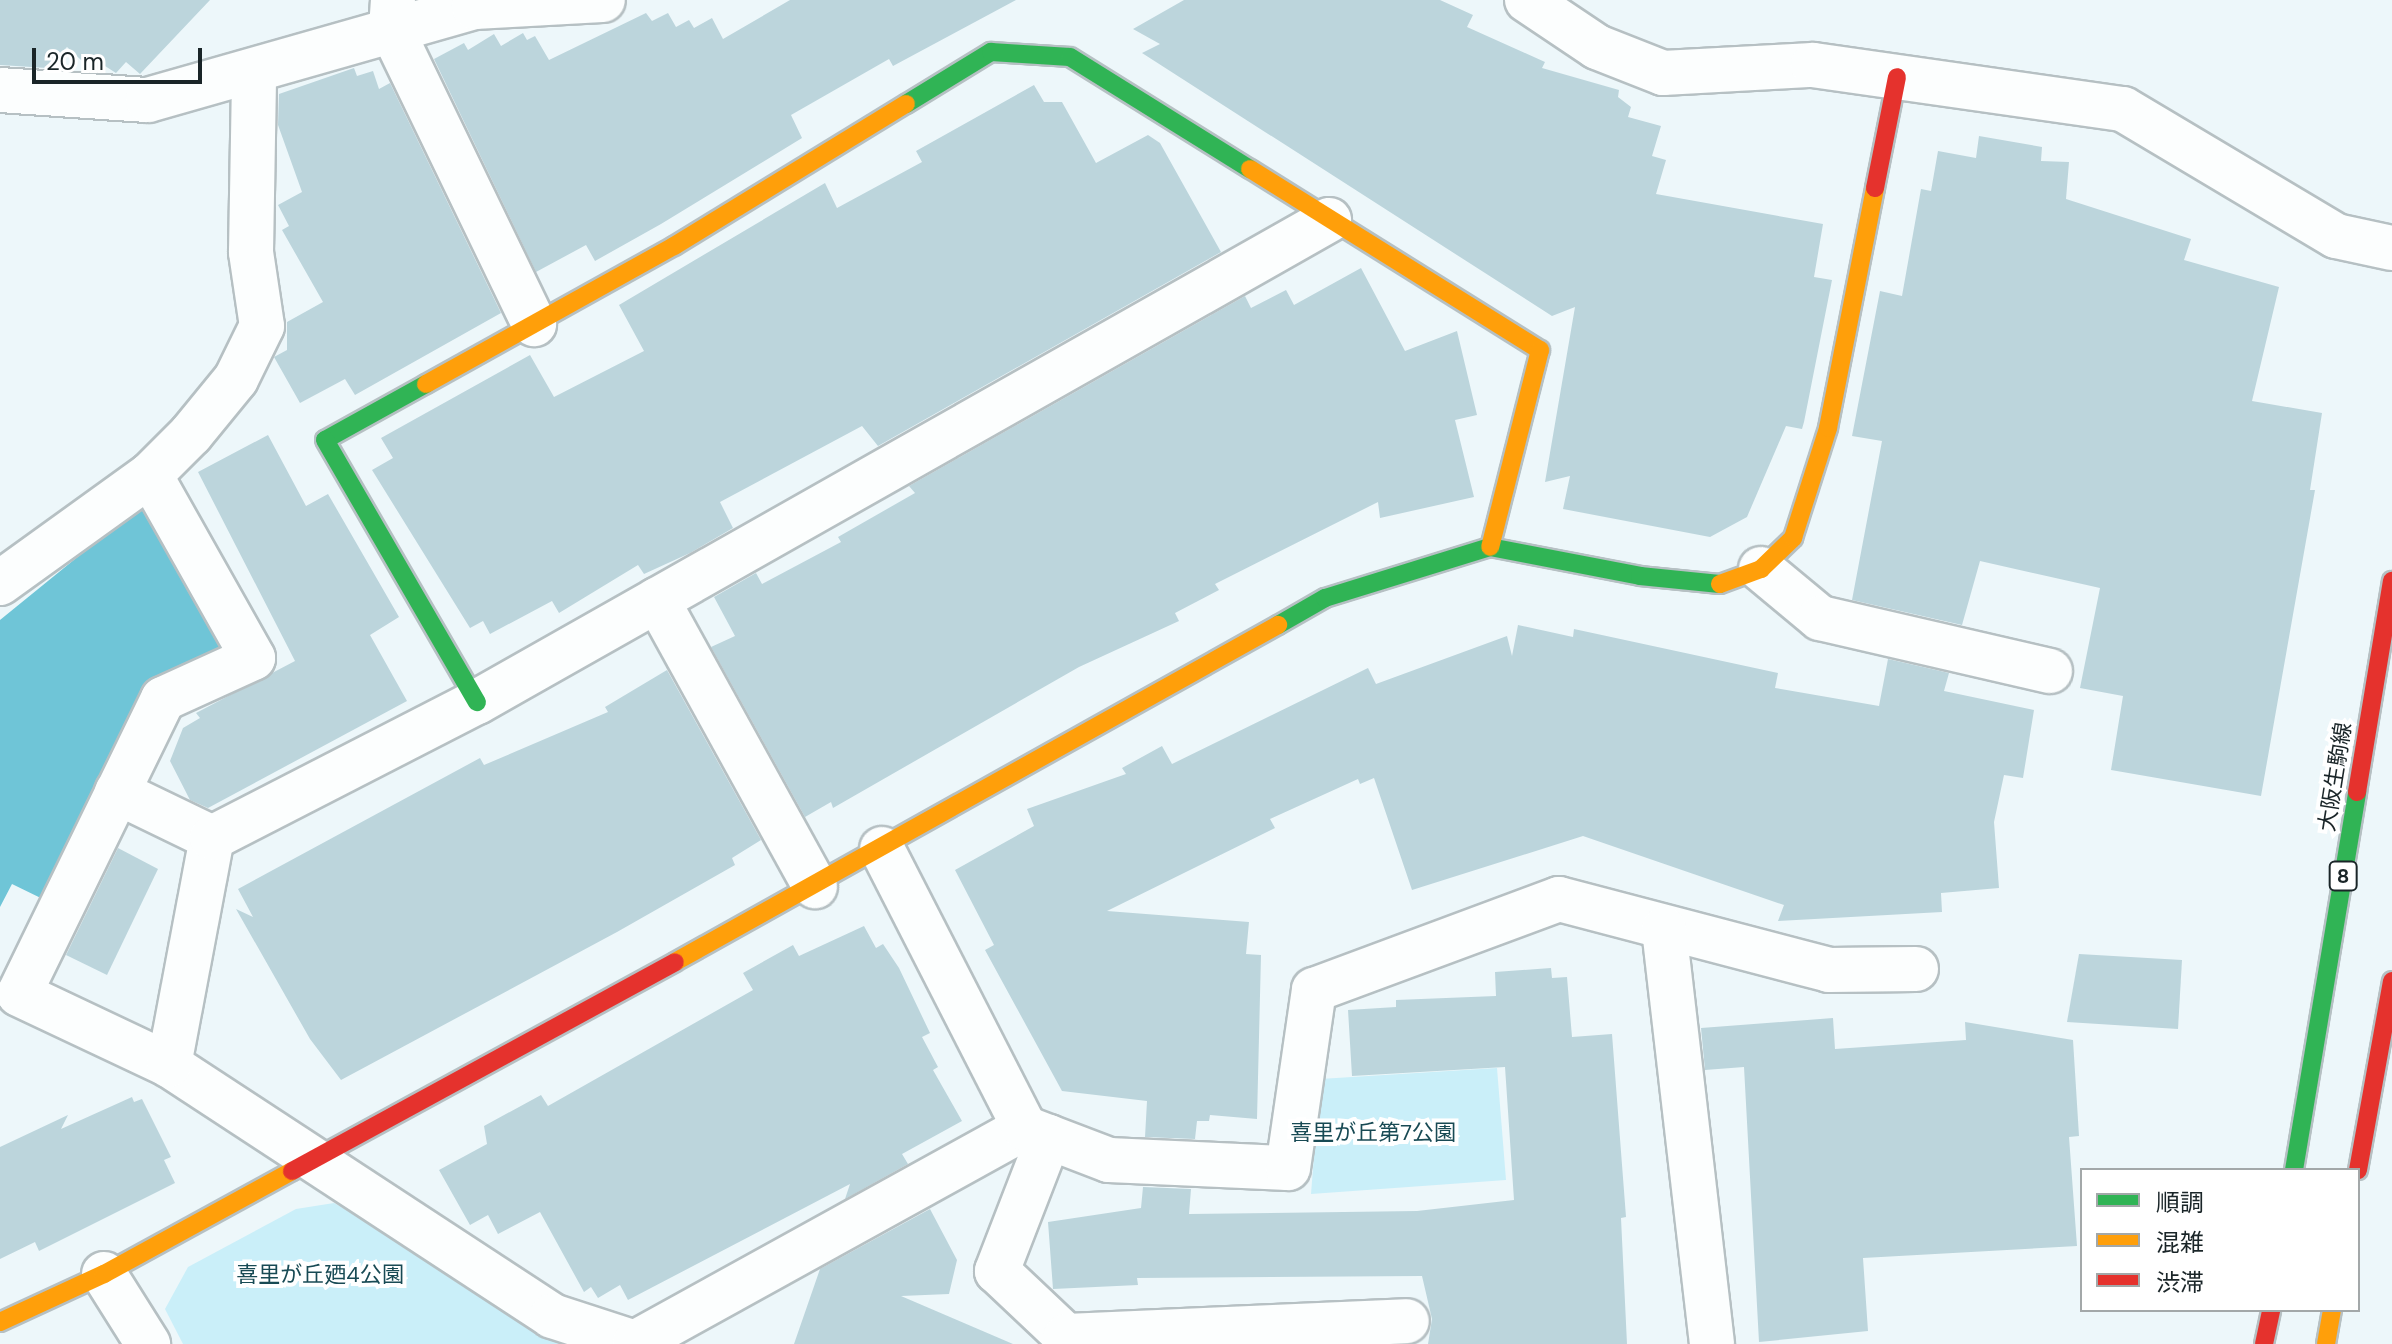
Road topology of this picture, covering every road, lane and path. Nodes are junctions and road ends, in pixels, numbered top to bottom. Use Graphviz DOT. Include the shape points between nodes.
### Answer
graph roads {
  1 [pos="603,0"];
  2 [pos="1527,0"];
  3 [pos="392,14"];
  4 [pos="254,73"];
  5 [pos="1897,77"];
  6 [pos="0,90"];
  7 [pos="1329,220"];
  8 [pos="2392,248"];
  9 [pos="534,324"];
  10 [pos="150,475"];
  11 [pos="1490,547"];
  12 [pos="1761,569"];
  13 [pos="2392,581"];
  14 [pos="0,583"];
  15 [pos="657,600"];
  16 [pos="2050,671"];
  17 [pos="477,702"];
  18 [pos="117,792"];
  19 [pos="212,838"];
  20 [pos="882,849"];
  21 [pos="815,886"];
  22 [pos="1664,929"];
  23 [pos="1916,969"];
  24 [pos="2392,981"];
  25 [pos="169,1065"];
  26 [pos="1037,1132"];
  27 [pos="311,1160"];
  28 [pos="2294,1168"];
  29 [pos="2358,1168"];
  30 [pos="104,1274"];
  31 [pos="2271,1312"];
  32 [pos="2332,1312"];
  33 [pos="1407,1321"];
  34 [pos="0,1322"];
  35 [pos="148,1344"];
  36 [pos="636,1344"];
  37 [pos="1712,1344"];
  38 [pos="2264,1344"];
  39 [pos="2326,1344"];
  1 -- 3 [label="street"];
  2 -- 5 [label="street" via="1597,47 1663,73 1813,65"];
  3 -- 4 [label="street"];
  3 -- 9 [label="street"];
  4 -- 6 [label="street" via="148,100"];
  4 -- 10 [label="street" via="251,252 262,326 216,410"];
  5 -- 8 [label="street" via="2123,109 2336,236"];
  5 -- 12 [label="street" via="1828,428 1793,538"];
  7 -- 9 [label="street" via="1070,57 991,52"];
  7 -- 11 [label="street" via="1540,350"];
  7 -- 15 [label="street"];
  9 -- 17 [label="street" via="325,440"];
  10 -- 14 [label="street"];
  10 -- 18 [label="street" via="253,658 163,699"];
  11 -- 12 [label="street" via="1640,576 1730,585"];
  11 -- 20 [label="street" via="1325,598"];
  12 -- 16 [label="street" via="1820,618"];
  13 -- 28 [label="street, 大阪生駒線 / 8"];
  15 -- 17 [label="street"];
  15 -- 21 [label="street"];
  17 -- 19 [label="street"];
  18 -- 19 [label="street"];
  18 -- 25 [label="street" via="19,994"];
  19 -- 25 [label="street"];
  20 -- 21 [label="street"];
  20 -- 26 [label="street"];
  21 -- 27 [label="street"];
  22 -- 23 [label="street" via="1829,970"];
  22 -- 26 [label="street" via="1559,899 1314,990 1288,1168 1109,1160"];
  22 -- 37 [label="street"];
  24 -- 29 [label="street"];
  25 -- 27 [label="street"];
  26 -- 33 [label="street" via="997,1271 1066,1336"];
  26 -- 36 [label="street"];
  27 -- 30 [label="street"];
  27 -- 36 [label="street" via="552,1316"];
  30 -- 34 [label="street"];
  30 -- 35 [label="street"];
  31 -- 38 [label="street"];
  32 -- 39 [label="street"];
}
